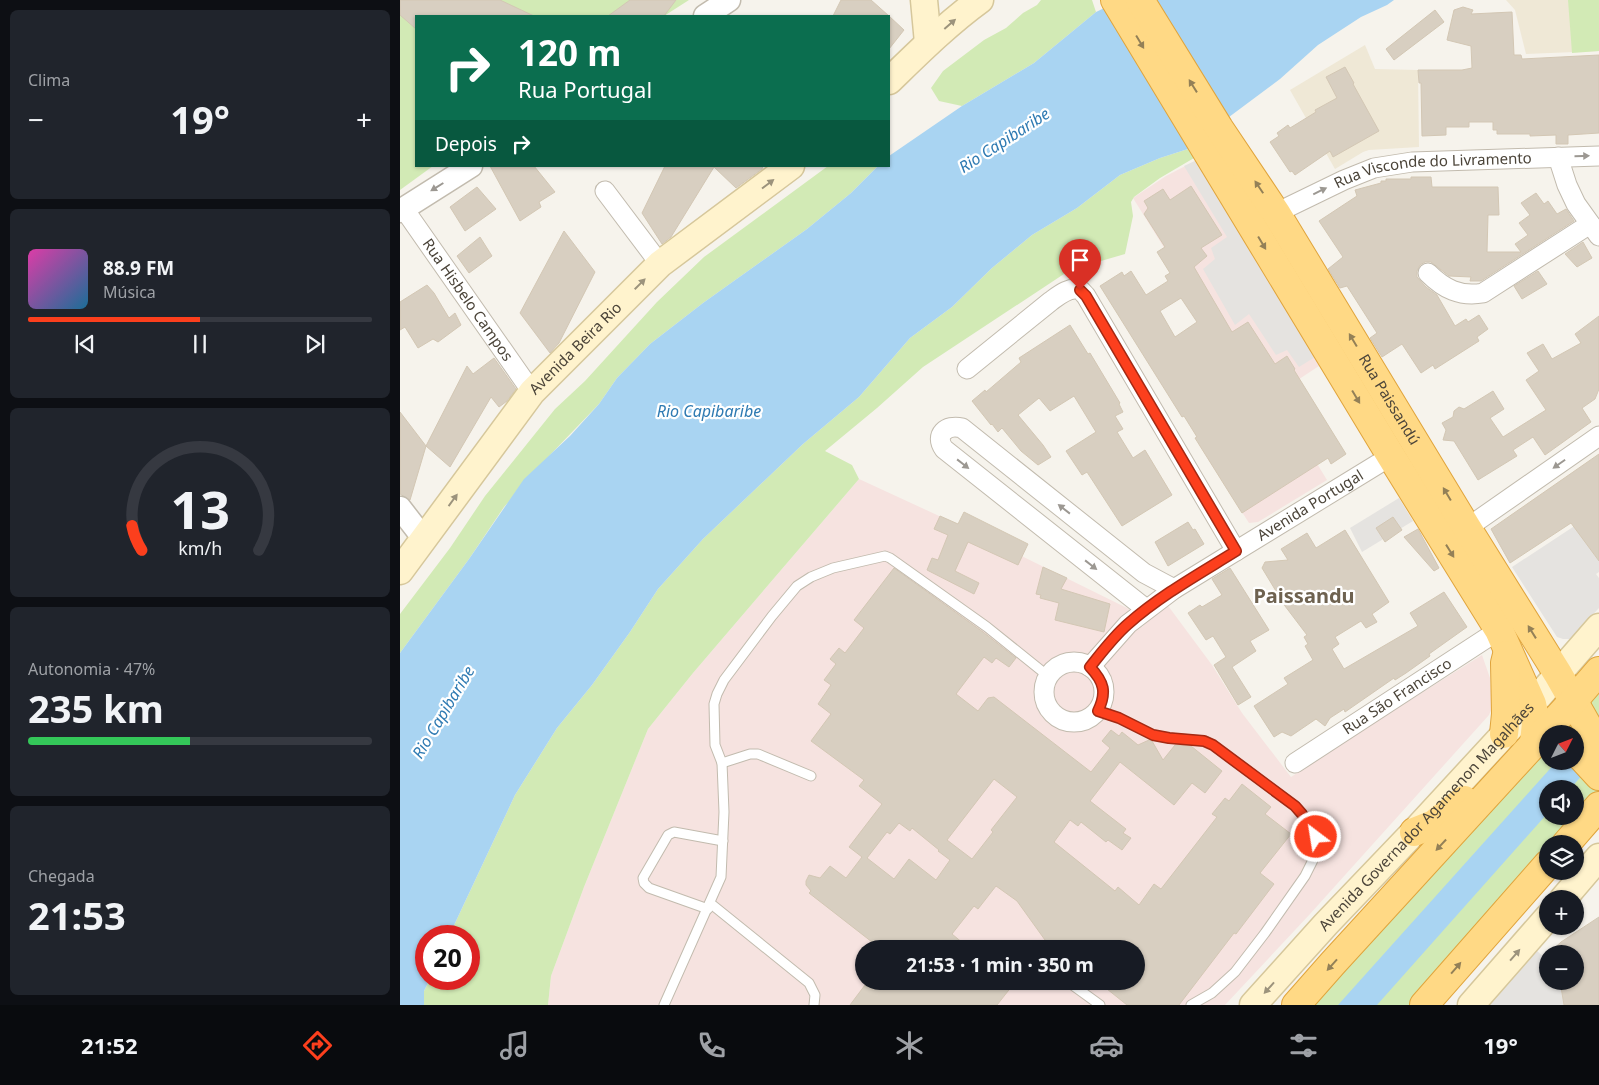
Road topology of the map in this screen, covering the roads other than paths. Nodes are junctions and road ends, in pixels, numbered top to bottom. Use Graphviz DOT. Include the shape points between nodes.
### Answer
graph roads {
  1 [pos="730,0"];
  2 [pos="924,0"];
  3 [pos="980,0"];
  4 [pos="1115,0"];
  5 [pos="1140,0"];
  6 [pos="707,15"];
  7 [pos="928,43"];
  8 [pos="890,79"];
  9 [pos="1210,135"];
  10 [pos="1599,156"];
  11 [pos="1558,157"];
  12 [pos="468,167"];
  13 [pos="790,167"];
  14 [pos="605,191"];
  15 [pos="402,210"];
  16 [pos="1276,213"];
  17 [pos="1595,230"];
  18 [pos="660,264"];
  19 [pos="1428,273"];
  20 [pos="967,369"];
  21 [pos="532,392"];
  22 [pos="1599,436"];
  23 [pos="1391,456"];
  24 [pos="400,508"];
  25 [pos="1467,528"];
  26 [pos="424,539"];
  27 [pos="1236,551"];
  28 [pos="400,571"];
  29 [pos="1174,589"];
  30 [pos="1146,609"];
  31 [pos="1599,627"];
  32 [pos="1504,641"];
  33 [pos="1090,667"];
  34 [pos="1599,671"];
  35 [pos="1558,674"];
  36 [pos="1048,676"];
  37 [pos="1532,704"];
  38 [pos="1577,706"];
  39 [pos="1098,711"];
  40 [pos="1557,725"];
  41 [pos="1539,727"];
  42 [pos="1504,734"];
  43 [pos="1539,742"];
  44 [pos="1599,746"];
  45 [pos="1584,760"];
  46 [pos="722,763"];
  47 [pos="1295,763"];
  48 [pos="811,776"];
  49 [pos="1599,776"];
  50 [pos="1502,779"];
  51 [pos="1599,806"];
  52 [pos="1414,832"];
  53 [pos="1574,835"];
  54 [pos="723,841"];
  55 [pos="1599,858"];
  56 [pos="1539,874"];
  57 [pos="1571,890"];
  58 [pos="709,906"];
  59 [pos="1539,927"];
  60 [pos="1079,990"];
  61 [pos="664,1005"];
  62 [pos="814,1005"];
  63 [pos="1100,1005"];
  64 [pos="1191,1005"];
  65 [pos="1253,1005"];
  66 [pos="1296,1005"];
  67 [pos="1424,1005"];
  68 [pos="1471,1005"];
  1 -- 6 [label="street"];
  2 -- 7 [label="main road"];
  7 -- 3 [label="main road, one-way"];
  4 -- 9 [label="highway, one-way"];
  9 -- 5 [label="highway, one-way"];
  7 -- 8 [label="main road"];
  16 -- 9 [label="highway, Rua Paissandú, one-way"];
  9 -- 23 [label="highway, Rua Paissandú, one-way"];
  11 -- 10 [label="street, Rua Visconde do Livramento, one-way"];
  16 -- 11 [label="street, Rua Visconde do Livramento, one-way" via="1374,168 1412,162"];
  11 -- 17 [label="street" via="1573,198"];
  12 -- 15 [label="street, one-way"];
  18 -- 13 [label="main road, Avenida Beira Rio, one-way"];
  14 -- 18 [label="street"];
  15 -- 21 [label="street, Rua Hisbelo Campos"];
  25 -- 16 [label="highway, Rua Paissandú, one-way"];
  17 -- 19 [label="street" via="1483,293 1453,290 1439,284"];
  21 -- 18 [label="main road, Avenida Beira Rio, one-way"];
  20 -- 27 [label="street" via="1051,301 1065,292 1080,290"];
  26 -- 21 [label="main road, Avenida Beira Rio, one-way"];
  22 -- 25 [label="street, one-way"];
  23 -- 27 [label="street, Avenida Portugal"];
  23 -- 32 [label="highway, Rua Paissandú, one-way"];
  24 -- 26 [label="street"];
  35 -- 25 [label="highway, Rua Paissandú, one-way"];
  26 -- 28 [label="main road, Avenida Beira Rio"];
  27 -- 29 [label="street, Avenida Portugal"];
  29 -- 30 [label="street, Avenida Portugal"];
  29 -- 30 [label="street, one-way" via="1144,573 962,428 952,426 944,431 940,438 944,449"];
  30 -- 33 [label="street, Avenida Portugal" via="1121,630"];
  31 -- 35 [label="main road, Avenida Governador Agamenon Magalhães"];
  32 -- 37 [label="highway, Rua Paissandú"];
  32 -- 42 [label="highway"];
  32 -- 47 [label="street, Rua São Francisco"];
  33 -- 36 [label="street" via="1074,662 1064,663"];
  33 -- 39 [label="street" via="1104,689"];
  34 -- 38 [label="highway, Avenida Governador Agamenon Magalhães"];
  35 -- 37 [label="main road, Avenida Governador Agamenon Magalhães"];
  35 -- 38 [label="highway, Rua Paissandú"];
  36 -- 39 [label="street" via="1044,685 1046,705 1060,719 1080,721"];
  36 -- 46 [label="lane" via="987,627 890,558 884,556 833,568 797,586 724,680 714,704 716,745"];
  37 -- 41 [label="highway, Rua Paissandú"];
  37 -- 42 [label="main road, Avenida Governador Agamenon Magalhães"];
  38 -- 40 [label="highway, Avenida Governador Agamenon Magalhães"];
  38 -- 44 [label="highway, Rua Paissandú"];
  39 -- 64 [label="lane" via="1153,735 1213,745 1295,806 1316,837 1315,856 1305,876 1265,933 1234,972 1212,993"];
  42 -- 52 [label="main road, Avenida Governador Agamenon Magalhães"];
  43 -- 50 [label="highway, Avenida Governador Agamenon Magalhães"];
  45 -- 49 [label="highway"];
  46 -- 48 [label="lane" via="758,754"];
  46 -- 54 [label="lane"];
  50 -- 52 [label="highway" via="1484,785 1434,824"];
  50 -- 66 [label="highway, Avenida Governador Agamenon Magalhães, one-way"];
  51 -- 53 [label="highway"];
  52 -- 65 [label="main road, Avenida Governador Agamenon Magalhães, one-way"];
  54 -- 58 [label="lane" via="721,876"];
  54 -- 58 [label="lane" via="674,832 668,834 643,878 649,888"];
  55 -- 57 [label="main road"];
  67 -- 56 [label="highway, one-way"];
  58 -- 61 [label="lane"];
  58 -- 62 [label="lane" via="809,982 816,995"];
  68 -- 59 [label="main road, one-way"];
  60 -- 63 [label="lane"];
}
